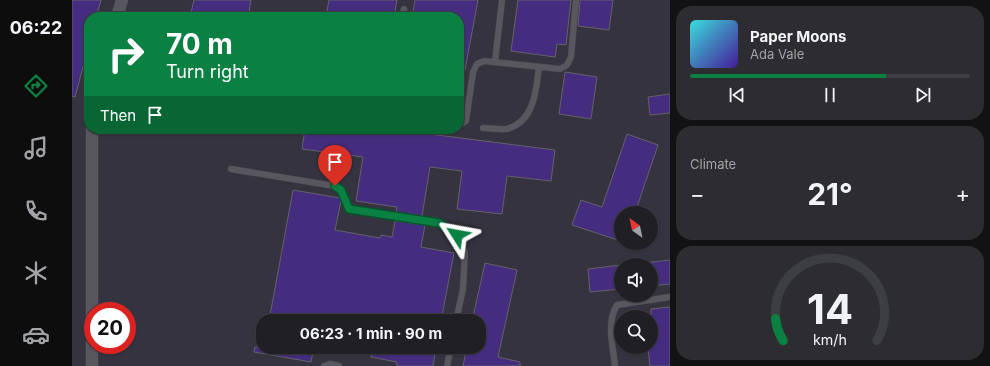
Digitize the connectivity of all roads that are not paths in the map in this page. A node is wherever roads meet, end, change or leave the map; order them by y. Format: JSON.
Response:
{"nodes":[{"id":1,"x":122,"y":0,"type":"edge"},
{"id":2,"x":502,"y":0,"type":"edge"},
{"id":3,"x":576,"y":0,"type":"edge"},
{"id":4,"x":404,"y":9,"type":"dead end"},
{"id":5,"x":118,"y":12,"type":"edge"},
{"id":6,"x":403,"y":12,"type":"edge"},
{"id":7,"x":495,"y":62,"type":"junction"},
{"id":8,"x":538,"y":67,"type":"junction"},
{"id":9,"x":464,"y":122,"type":"edge"},
{"id":10,"x":483,"y":128,"type":"dead end"},
{"id":11,"x":92,"y":134,"type":"edge"},
{"id":12,"x":231,"y":169,"type":"dead end"},
{"id":13,"x":670,"y":297,"type":"edge"},
{"id":14,"x":458,"y":314,"type":"edge"},
{"id":15,"x":450,"y":354,"type":"edge"},
{"id":16,"x":92,"y":366,"type":"edge"},
{"id":17,"x":324,"y":366,"type":"edge"},
{"id":18,"x":339,"y":366,"type":"edge"},
{"id":19,"x":447,"y":366,"type":"edge"},
{"id":20,"x":615,"y":366,"type":"edge"}],
"edges":[{"from":1,"to":5,"type":"street"},
{"from":2,"to":7,"type":"lane"},
{"from":3,"to":8,"type":"lane"},
{"from":4,"to":6,"type":"lane"},
{"from":7,"to":8,"type":"lane"},
{"from":7,"to":9,"type":"lane"},
{"from":8,"to":10,"type":"lane"},
{"from":11,"to":16,"type":"street"},
{"from":12,"to":14,"type":"lane"},
{"from":13,"to":20,"type":"lane"},
{"from":15,"to":19,"type":"lane"},
{"from":17,"to":18,"type":"lane"}]}
